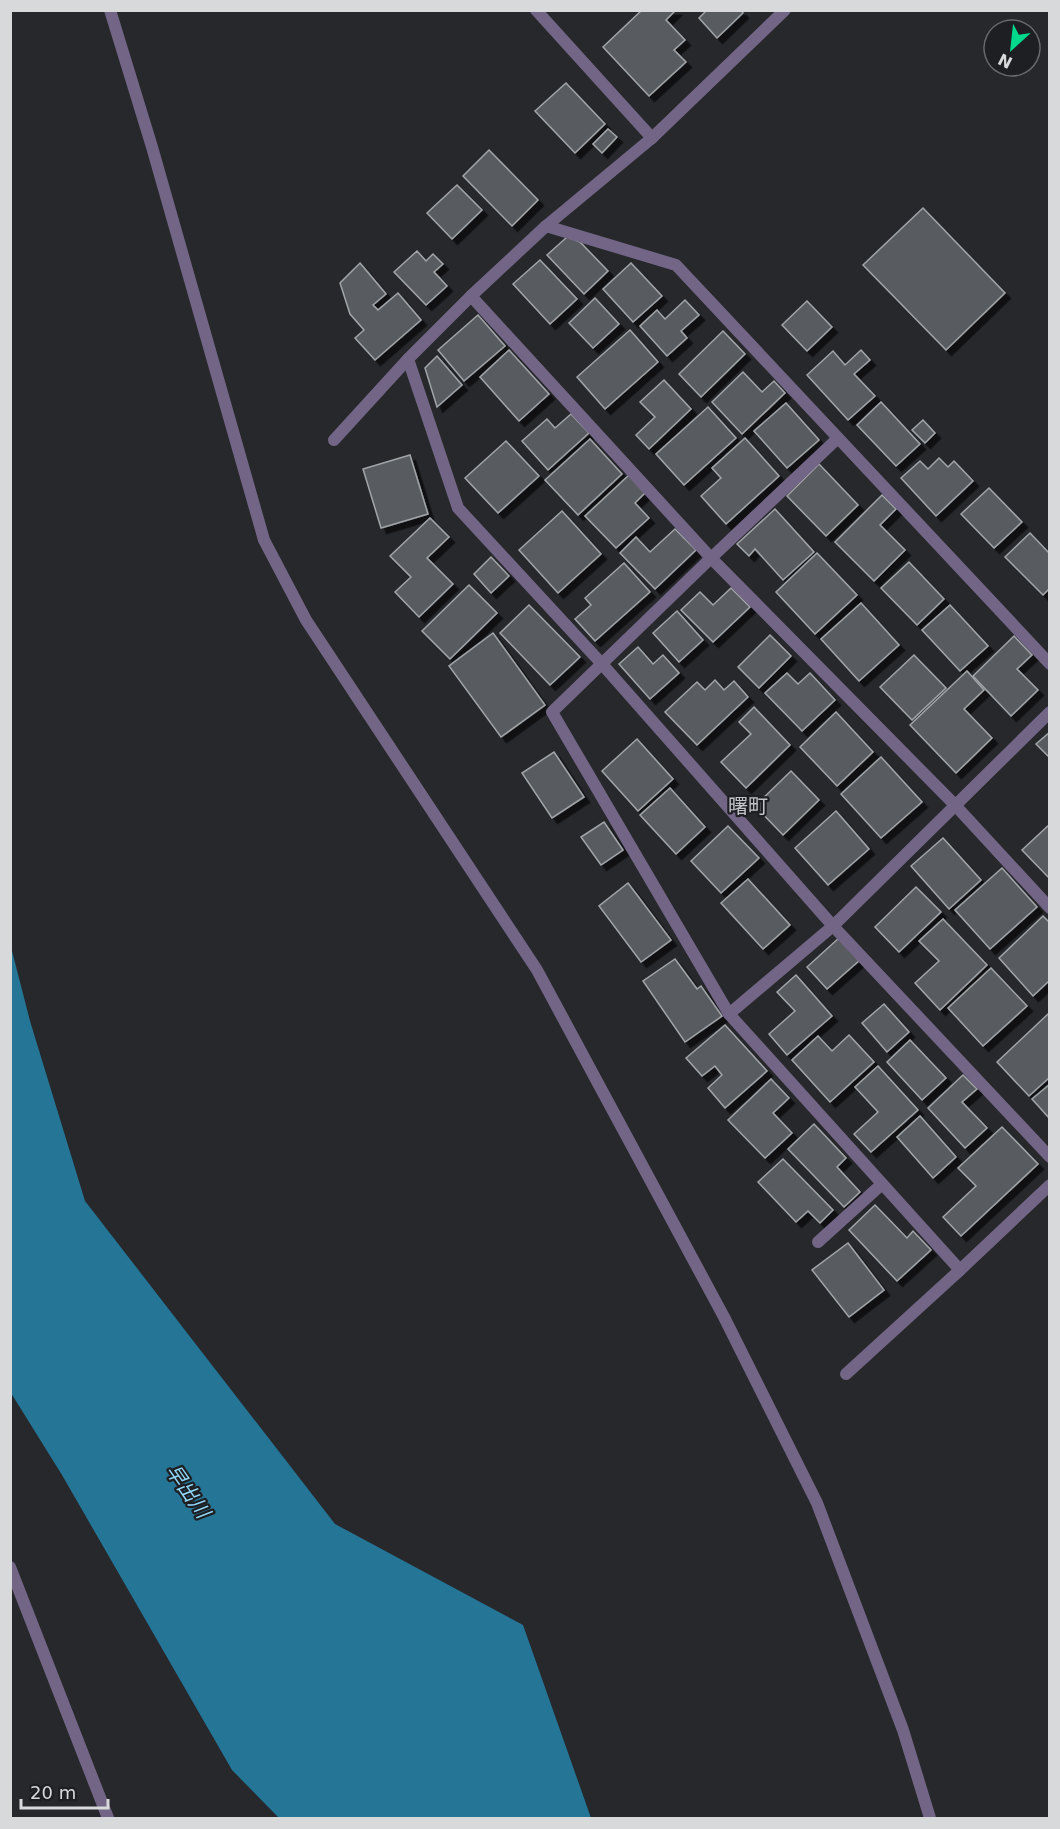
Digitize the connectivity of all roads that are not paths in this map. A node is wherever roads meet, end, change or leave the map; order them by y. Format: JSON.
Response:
{"nodes":[{"id":1,"x":111,"y":10,"type":"edge"},
{"id":2,"x":536,"y":10,"type":"edge"},
{"id":3,"x":785,"y":10,"type":"edge"},
{"id":4,"x":651,"y":138,"type":"junction"},
{"id":5,"x":546,"y":226,"type":"junction"},
{"id":6,"x":471,"y":296,"type":"junction"},
{"id":7,"x":408,"y":359,"type":"junction"},
{"id":8,"x":838,"y":438,"type":"junction"},
{"id":9,"x":334,"y":440,"type":"dead end"},
{"id":10,"x":711,"y":558,"type":"junction"},
{"id":11,"x":602,"y":664,"type":"junction"},
{"id":12,"x":1050,"y":664,"type":"edge"},
{"id":13,"x":1050,"y":712,"type":"edge"},
{"id":14,"x":954,"y":804,"type":"junction"},
{"id":15,"x":1050,"y":908,"type":"edge"},
{"id":16,"x":833,"y":926,"type":"junction"},
{"id":17,"x":729,"y":1014,"type":"junction"},
{"id":18,"x":1050,"y":1157,"type":"edge"},
{"id":19,"x":882,"y":1184,"type":"junction"},
{"id":20,"x":1050,"y":1185,"type":"edge"},
{"id":21,"x":818,"y":1242,"type":"dead end"},
{"id":22,"x":960,"y":1270,"type":"junction"},
{"id":23,"x":846,"y":1374,"type":"dead end"},
{"id":24,"x":10,"y":1567,"type":"edge"},
{"id":25,"x":108,"y":1818,"type":"edge"},
{"id":26,"x":930,"y":1818,"type":"edge"}],
"edges":[{"from":1,"to":26,"type":"street"},
{"from":2,"to":4,"type":"street"},
{"from":3,"to":4,"type":"street"},
{"from":4,"to":5,"type":"street"},
{"from":5,"to":6,"type":"street"},
{"from":5,"to":8,"type":"street"},
{"from":6,"to":7,"type":"street"},
{"from":6,"to":10,"type":"street"},
{"from":7,"to":9,"type":"street"},
{"from":7,"to":11,"type":"street"},
{"from":8,"to":10,"type":"street"},
{"from":8,"to":12,"type":"street"},
{"from":10,"to":11,"type":"street"},
{"from":10,"to":14,"type":"street"},
{"from":11,"to":16,"type":"street"},
{"from":11,"to":17,"type":"street"},
{"from":13,"to":14,"type":"street"},
{"from":14,"to":15,"type":"street"},
{"from":14,"to":16,"type":"street"},
{"from":16,"to":17,"type":"street"},
{"from":16,"to":18,"type":"street"},
{"from":17,"to":19,"type":"street"},
{"from":19,"to":21,"type":"street"},
{"from":19,"to":22,"type":"street"},
{"from":20,"to":22,"type":"street"},
{"from":22,"to":23,"type":"street"},
{"from":24,"to":25,"type":"street"}]}
